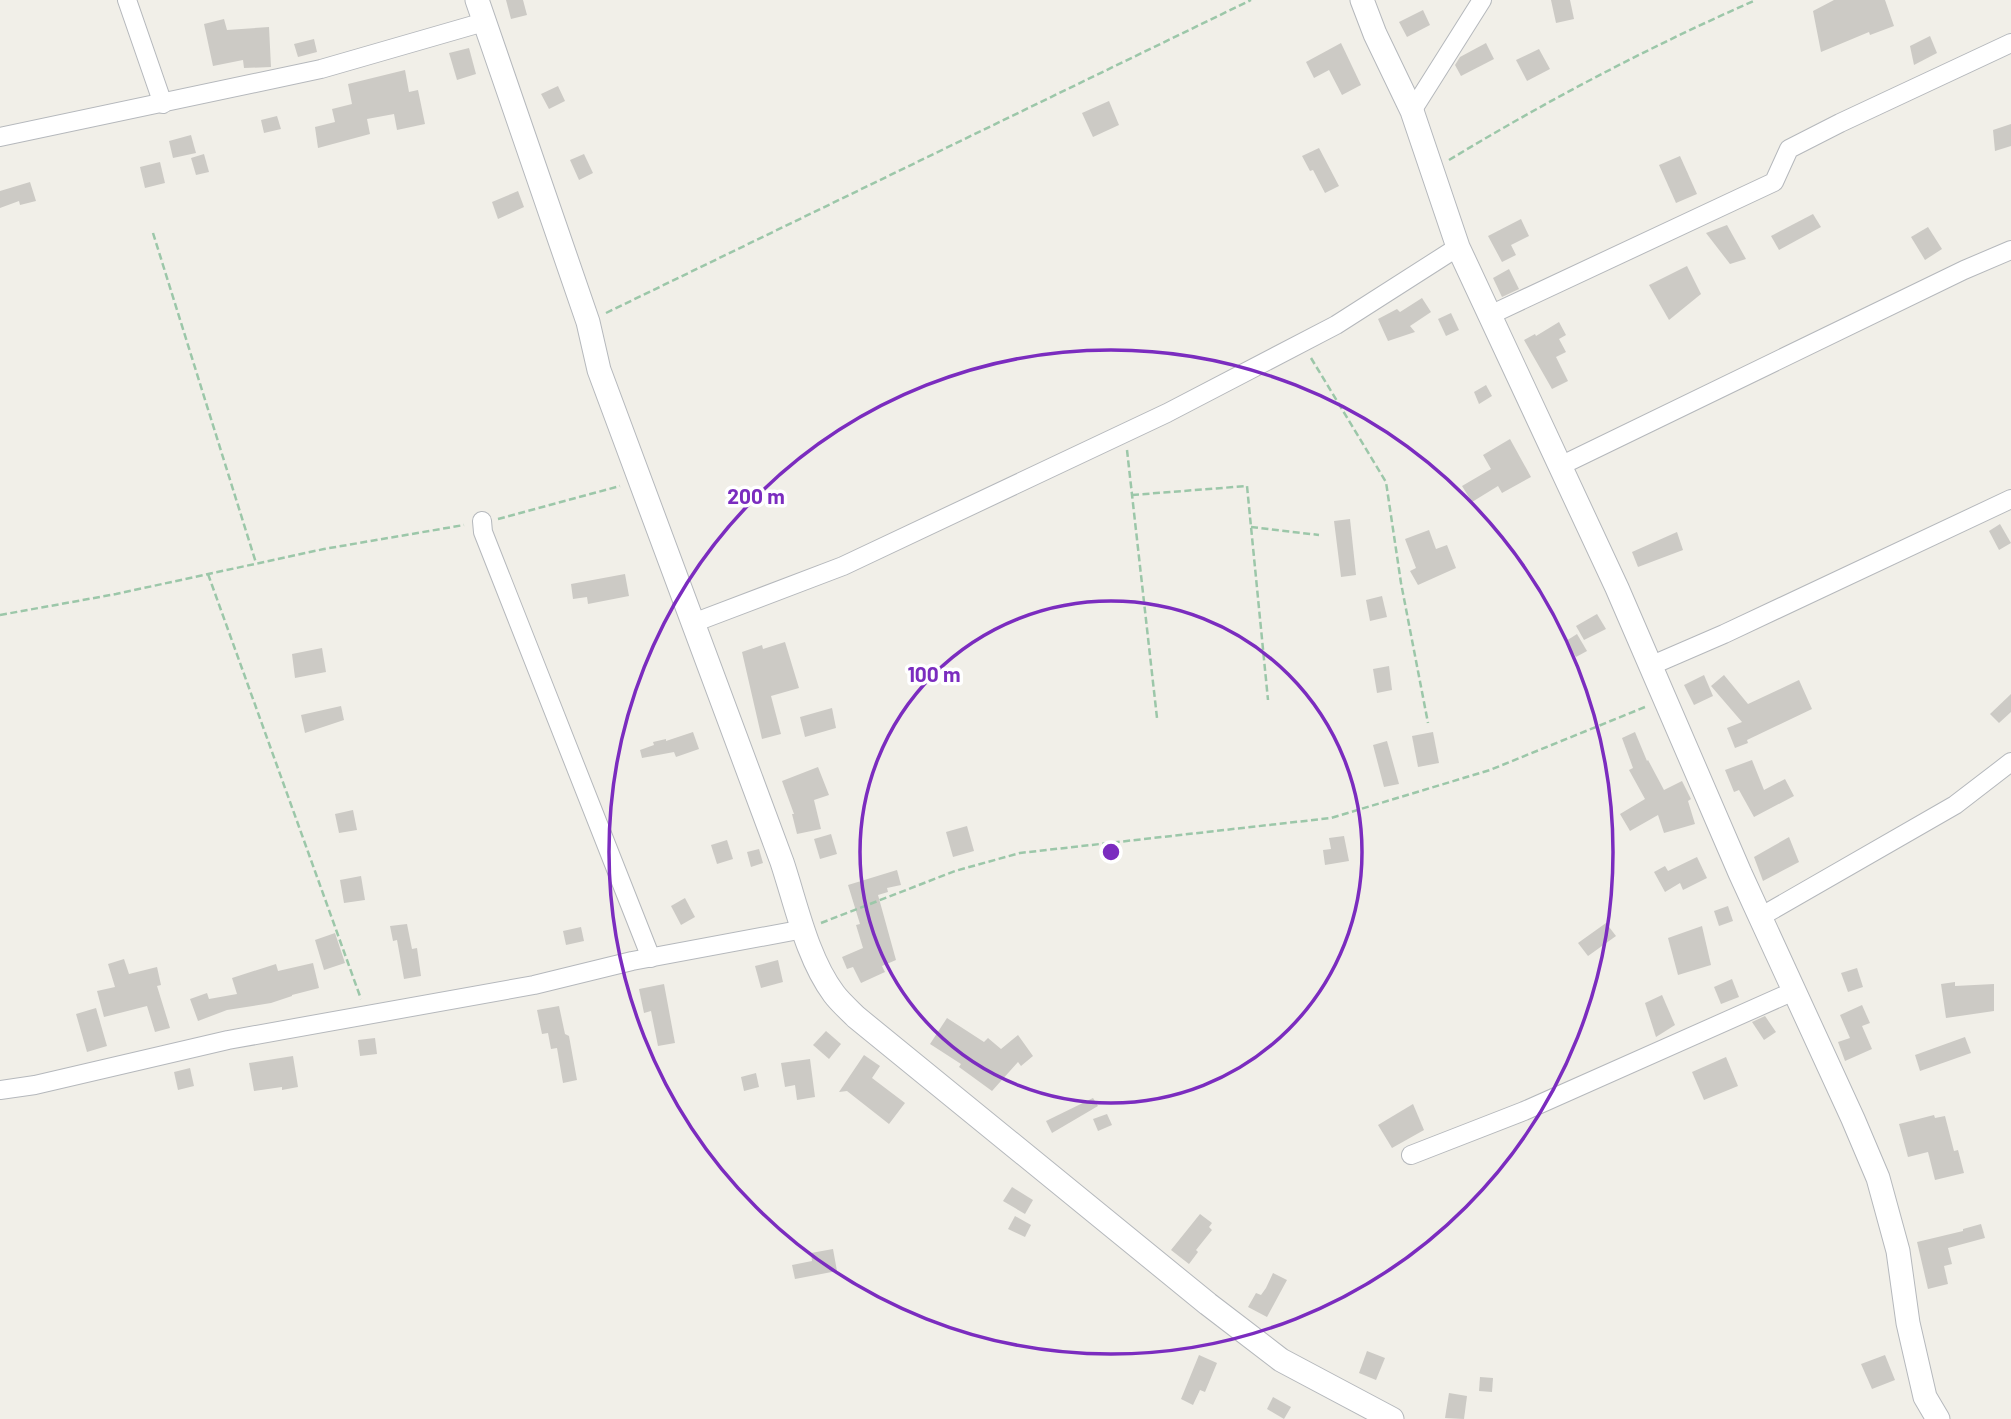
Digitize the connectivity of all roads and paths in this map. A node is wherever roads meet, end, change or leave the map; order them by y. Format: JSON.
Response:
{"nodes":[{"id":1,"x":127,"y":0,"type":"edge"},
{"id":2,"x":1251,"y":0,"type":"edge"},
{"id":3,"x":1362,"y":0,"type":"edge"},
{"id":4,"x":1482,"y":0,"type":"edge"},
{"id":5,"x":1756,"y":0,"type":"edge"},
{"id":6,"x":480,"y":11,"type":"edge"},
{"id":7,"x":2011,"y":43,"type":"edge"},
{"id":8,"x":163,"y":104,"type":"junction"},
{"id":9,"x":1412,"y":111,"type":"junction"},
{"id":10,"x":0,"y":137,"type":"edge"},
{"id":11,"x":1433,"y":170,"type":"junction"},
{"id":12,"x":153,"y":233,"type":"dead end"},
{"id":13,"x":1458,"y":247,"type":"junction"},
{"id":14,"x":2011,"y":250,"type":"edge"},
{"id":15,"x":1490,"y":315,"type":"junction"},
{"id":16,"x":588,"y":322,"type":"junction"},
{"id":17,"x":1302,"y":343,"type":"junction"},
{"id":18,"x":1125,"y":433,"type":"junction"},
{"id":19,"x":1560,"y":466,"type":"junction"},
{"id":20,"x":639,"y":481,"type":"junction"},
{"id":21,"x":1132,"y":495,"type":"junction"},
{"id":22,"x":2011,"y":499,"type":"edge"},
{"id":23,"x":482,"y":522,"type":"junction"},
{"id":24,"x":1251,"y":527,"type":"junction"},
{"id":25,"x":1319,"y":535,"type":"dead end"},
{"id":26,"x":256,"y":563,"type":"junction"},
{"id":27,"x":208,"y":573,"type":"junction"},
{"id":28,"x":0,"y":615,"type":"edge"},
{"id":29,"x":693,"y":624,"type":"junction"},
{"id":30,"x":1650,"y":666,"type":"junction"},
{"id":31,"x":1665,"y":699,"type":"junction"},
{"id":32,"x":1268,"y":700,"type":"dead end"},
{"id":33,"x":1157,"y":718,"type":"dead end"},
{"id":34,"x":1428,"y":723,"type":"dead end"},
{"id":35,"x":2011,"y":762,"type":"edge"},
{"id":36,"x":1760,"y":917,"type":"junction"},
{"id":37,"x":804,"y":929,"type":"junction"},
{"id":38,"x":651,"y":958,"type":"junction"},
{"id":39,"x":1794,"y":991,"type":"junction"},
{"id":40,"x":366,"y":1015,"type":"junction"},
{"id":41,"x":0,"y":1090,"type":"edge"},
{"id":42,"x":1411,"y":1155,"type":"dead end"},
{"id":43,"x":1392,"y":1419,"type":"edge"},
{"id":44,"x":1938,"y":1419,"type":"edge"}],
"edges":[{"from":1,"to":8,"type":"street"},
{"from":2,"to":16,"type":"path"},
{"from":3,"to":9,"type":"street"},
{"from":4,"to":9,"type":"street"},
{"from":5,"to":11,"type":"path"},
{"from":6,"to":8,"type":"street"},
{"from":6,"to":16,"type":"street"},
{"from":7,"to":15,"type":"street"},
{"from":8,"to":10,"type":"street"},
{"from":9,"to":11,"type":"street"},
{"from":11,"to":13,"type":"street"},
{"from":12,"to":26,"type":"path"},
{"from":13,"to":15,"type":"street"},
{"from":13,"to":17,"type":"street"},
{"from":14,"to":19,"type":"street"},
{"from":15,"to":19,"type":"street"},
{"from":16,"to":20,"type":"street"},
{"from":17,"to":18,"type":"street"},
{"from":17,"to":34,"type":"path"},
{"from":18,"to":21,"type":"path"},
{"from":18,"to":29,"type":"street"},
{"from":19,"to":30,"type":"street"},
{"from":20,"to":23,"type":"path"},
{"from":20,"to":29,"type":"street"},
{"from":21,"to":24,"type":"path"},
{"from":21,"to":33,"type":"path"},
{"from":22,"to":30,"type":"street"},
{"from":23,"to":26,"type":"path"},
{"from":23,"to":38,"type":"street"},
{"from":24,"to":25,"type":"path"},
{"from":24,"to":32,"type":"path"},
{"from":26,"to":27,"type":"path"},
{"from":27,"to":28,"type":"path"},
{"from":27,"to":40,"type":"path"},
{"from":29,"to":37,"type":"street"},
{"from":30,"to":31,"type":"street"},
{"from":31,"to":36,"type":"street"},
{"from":31,"to":37,"type":"path"},
{"from":35,"to":36,"type":"street"},
{"from":36,"to":39,"type":"street"},
{"from":37,"to":38,"type":"street"},
{"from":37,"to":43,"type":"street"},
{"from":38,"to":40,"type":"street"},
{"from":39,"to":42,"type":"street"},
{"from":39,"to":44,"type":"street"},
{"from":40,"to":41,"type":"street"}]}
